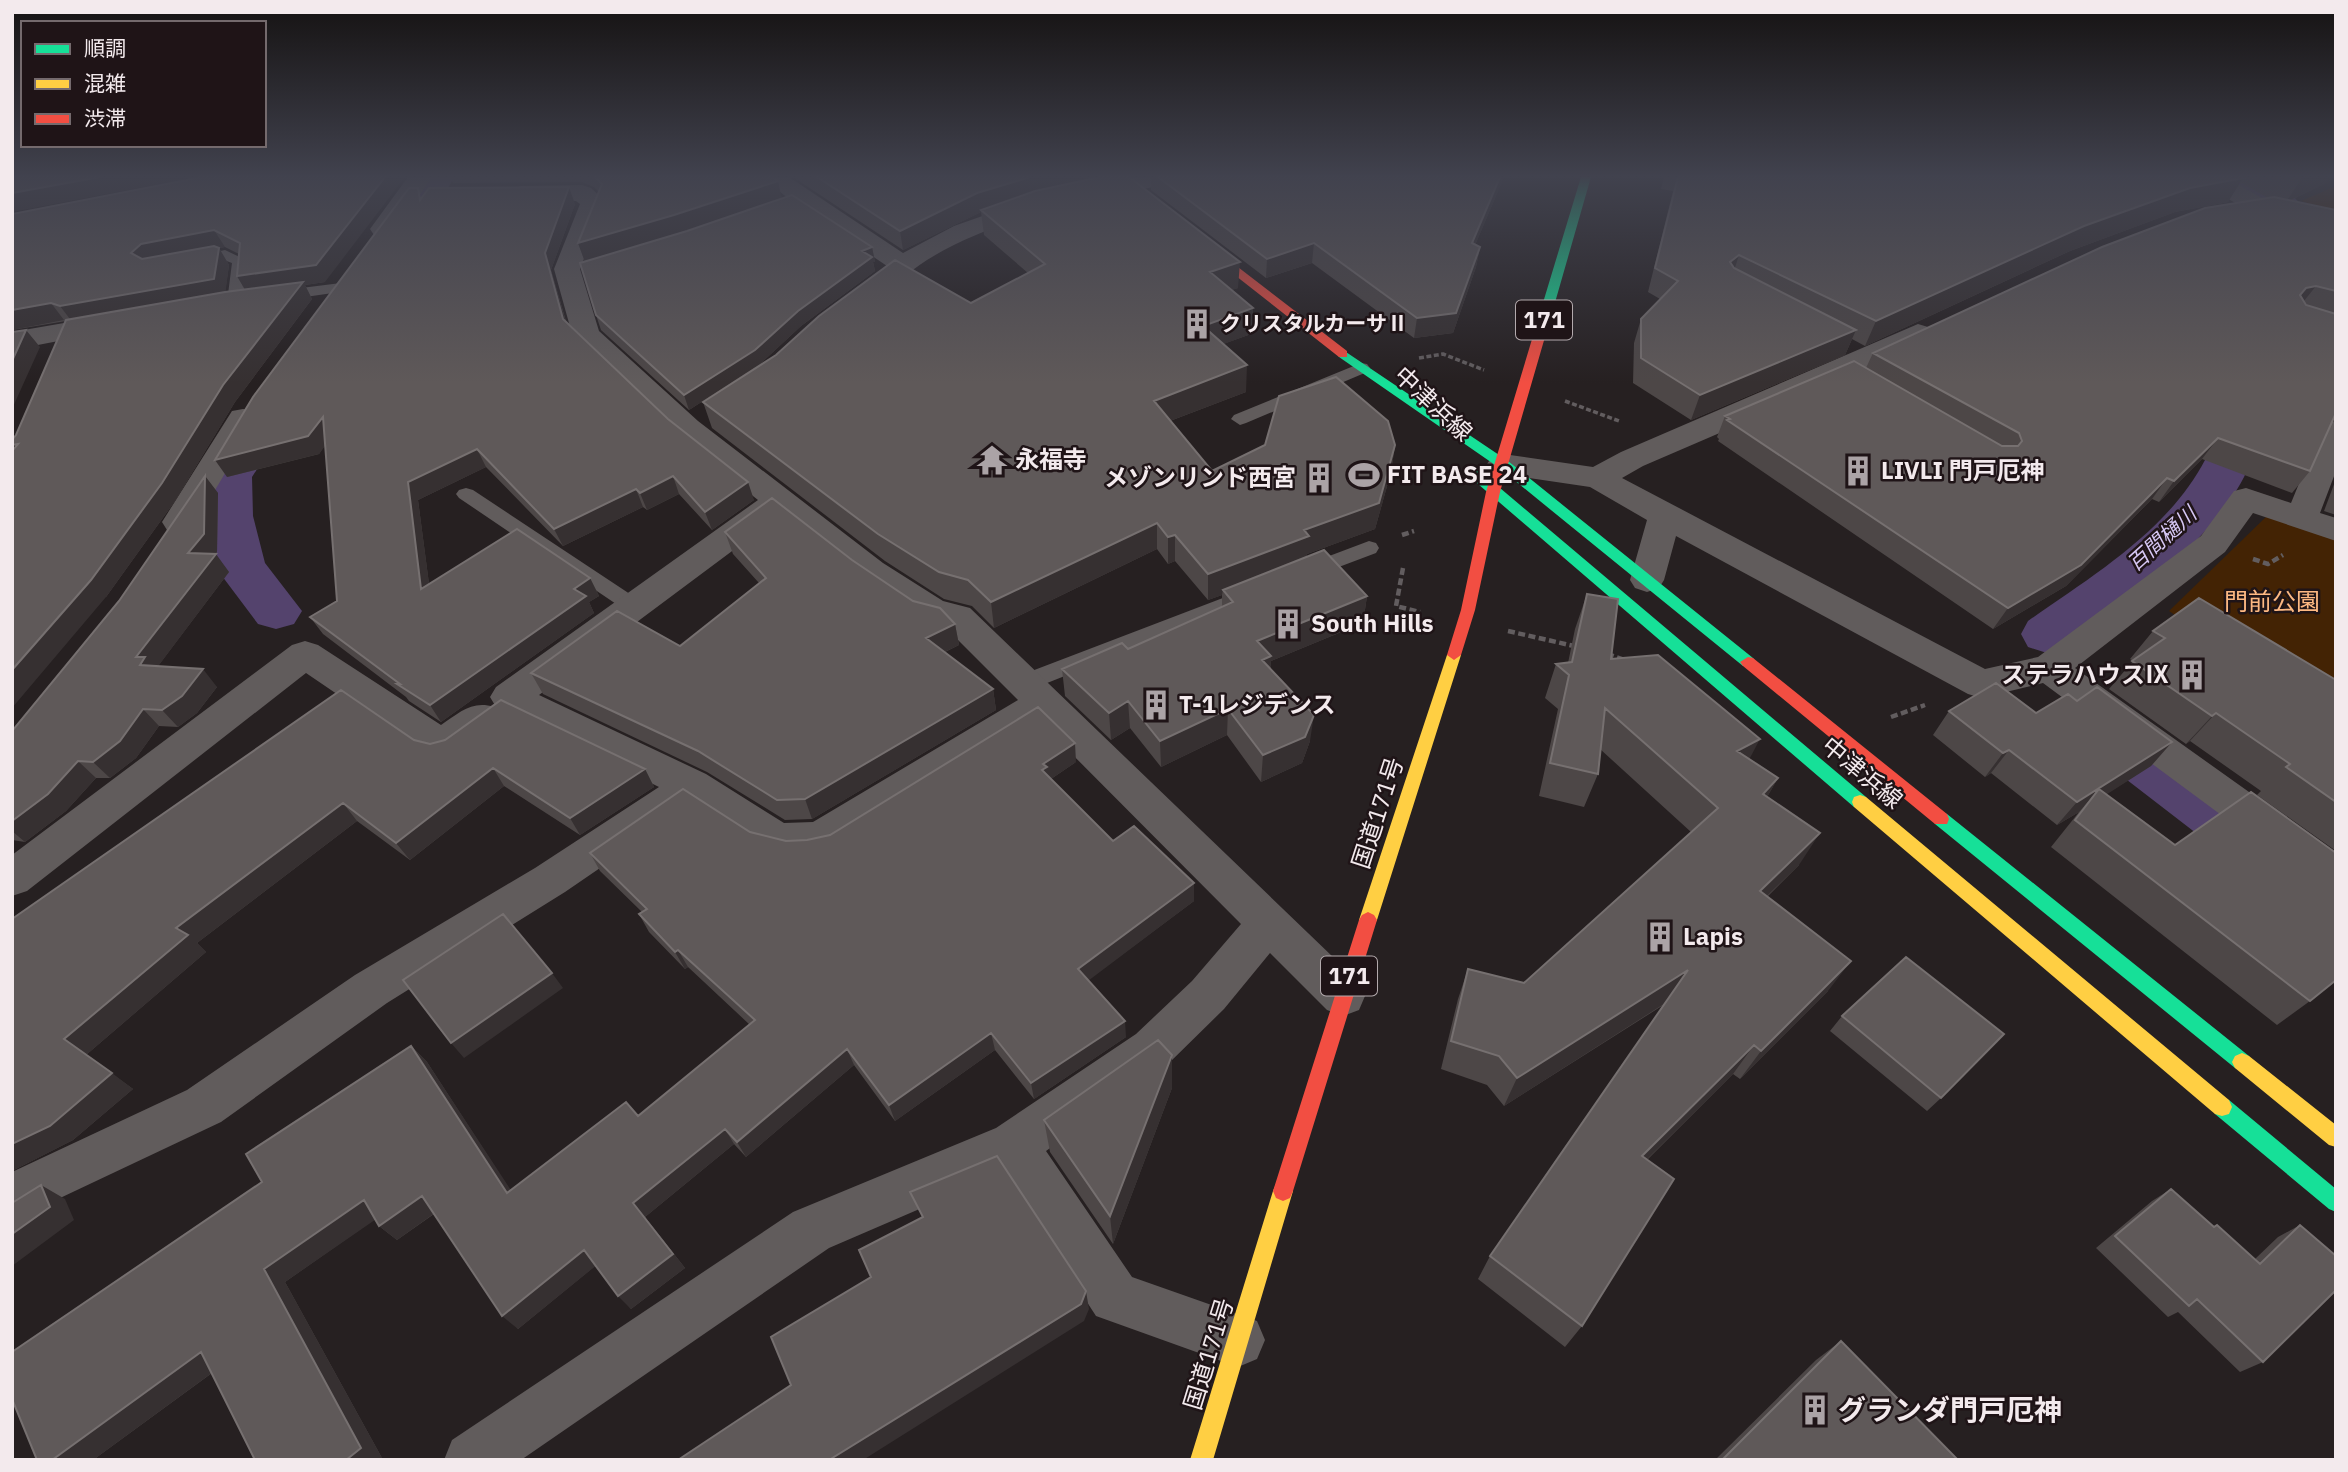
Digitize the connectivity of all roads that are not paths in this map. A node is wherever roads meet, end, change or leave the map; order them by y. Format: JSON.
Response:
{"nodes":[{"id":1,"x":374,"y":246,"type":"edge"},
{"id":2,"x":576,"y":246,"type":"edge"},
{"id":3,"x":871,"y":246,"type":"edge"},
{"id":4,"x":935,"y":246,"type":"edge"},
{"id":5,"x":1203,"y":246,"type":"edge"},
{"id":6,"x":1566,"y":246,"type":"edge"},
{"id":7,"x":177,"y":264,"type":"edge"},
{"id":8,"x":905,"y":266,"type":"junction"},
{"id":9,"x":354,"y":270,"type":"junction"},
{"id":10,"x":844,"y":311,"type":"edge"},
{"id":11,"x":1945,"y":320,"type":"edge"},
{"id":12,"x":315,"y":321,"type":"edge"},
{"id":13,"x":12,"y":341,"type":"edge"},
{"id":14,"x":48,"y":368,"type":"edge"},
{"id":15,"x":1363,"y":370,"type":"junction"},
{"id":16,"x":257,"y":400,"type":"edge"},
{"id":17,"x":1240,"y":419,"type":"dead end"},
{"id":18,"x":2336,"y":430,"type":"edge"},
{"id":19,"x":1436,"y":438,"type":"dead end"},
{"id":20,"x":1455,"y":456,"type":"dead end"},
{"id":21,"x":1498,"y":478,"type":"junction"},
{"id":22,"x":1598,"y":478,"type":"junction"},
{"id":23,"x":466,"y":494,"type":"dead end"},
{"id":24,"x":780,"y":500,"type":"junction"},
{"id":25,"x":1665,"y":516,"type":"junction"},
{"id":26,"x":2301,"y":518,"type":"junction"},
{"id":27,"x":2336,"y":530,"type":"edge"},
{"id":28,"x":166,"y":541,"type":"edge"},
{"id":29,"x":1369,"y":548,"type":"edge"},
{"id":30,"x":1293,"y":578,"type":"edge"},
{"id":31,"x":1647,"y":580,"type":"junction"},
{"id":32,"x":1267,"y":588,"type":"edge"},
{"id":33,"x":632,"y":605,"type":"junction"},
{"id":34,"x":2049,"y":668,"type":"junction"},
{"id":35,"x":1033,"y":693,"type":"junction"},
{"id":36,"x":509,"y":697,"type":"junction"},
{"id":37,"x":692,"y":785,"type":"junction"},
{"id":38,"x":2336,"y":877,"type":"edge"},
{"id":39,"x":12,"y":879,"type":"edge"},
{"id":40,"x":1267,"y":924,"type":"junction"},
{"id":41,"x":1343,"y":996,"type":"junction"},
{"id":42,"x":2336,"y":1138,"type":"edge"},
{"id":43,"x":1013,"y":1144,"type":"junction"},
{"id":44,"x":12,"y":1200,"type":"edge"},
{"id":45,"x":2336,"y":1202,"type":"edge"},
{"id":46,"x":1238,"y":1340,"type":"junction"},
{"id":47,"x":472,"y":1460,"type":"edge"},
{"id":48,"x":1201,"y":1460,"type":"edge"}],
"edges":[{"from":1,"to":9,"type":"street"},
{"from":2,"to":24,"type":"street"},
{"from":3,"to":8,"type":"street"},
{"from":4,"to":8,"type":"street"},
{"from":5,"to":15,"type":"main road","name":"中津浜線"},
{"from":6,"to":21,"type":"main road","name":"国道171号","number":"171"},
{"from":7,"to":9,"type":"lane"},
{"from":8,"to":10,"type":"street"},
{"from":9,"to":12,"type":"street"},
{"from":11,"to":22,"type":"street"},
{"from":13,"to":14,"type":"street"},
{"from":15,"to":17,"type":"lane"},
{"from":15,"to":19,"type":"main road","name":"中津浜線"},
{"from":15,"to":21,"type":"main road","name":"中津浜線"},
{"from":16,"to":28,"type":"street"},
{"from":18,"to":26,"type":"street"},
{"from":20,"to":21,"type":"main road","name":"中津浜線"},
{"from":21,"to":22,"type":"street"},
{"from":21,"to":31,"type":"main road","name":"中津浜線"},
{"from":21,"to":41,"type":"main road","name":"国道171号","number":"171"},
{"from":21,"to":45,"type":"main road","name":"中津浜線"},
{"from":22,"to":25,"type":"street"},
{"from":23,"to":33,"type":"lane"},
{"from":24,"to":33,"type":"street"},
{"from":24,"to":35,"type":"street"},
{"from":25,"to":31,"type":"street"},
{"from":25,"to":34,"type":"street"},
{"from":26,"to":27,"type":"street"},
{"from":26,"to":34,"type":"street"},
{"from":29,"to":30,"type":"lane"},
{"from":31,"to":42,"type":"main road","name":"中津浜線"},
{"from":32,"to":35,"type":"lane"},
{"from":33,"to":36,"type":"street"},
{"from":34,"to":38,"type":"street"},
{"from":35,"to":37,"type":"street"},
{"from":35,"to":40,"type":"street"},
{"from":36,"to":37,"type":"street"},
{"from":36,"to":39,"type":"street"},
{"from":37,"to":44,"type":"street"},
{"from":40,"to":41,"type":"street"},
{"from":40,"to":43,"type":"street"},
{"from":41,"to":46,"type":"main road","name":"国道171号","number":"171"},
{"from":43,"to":46,"type":"street"},
{"from":43,"to":47,"type":"street"},
{"from":46,"to":48,"type":"main road","name":"国道171号","number":"171"}]}
